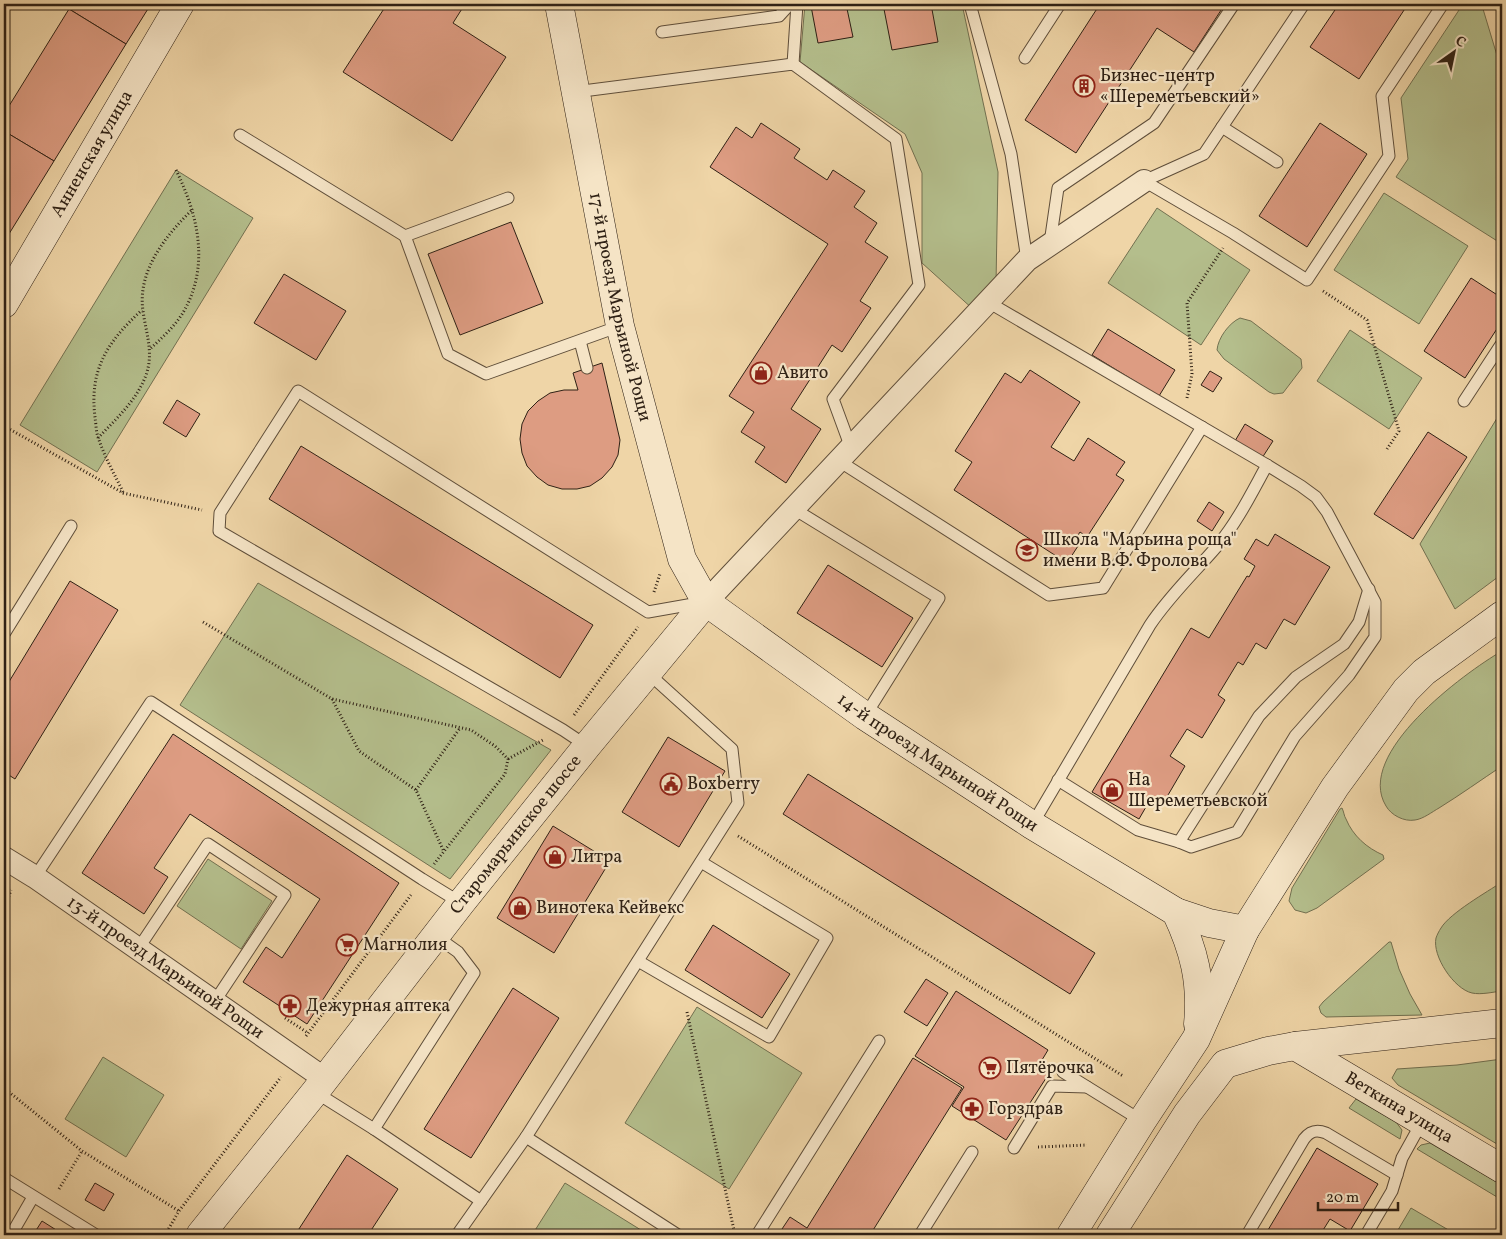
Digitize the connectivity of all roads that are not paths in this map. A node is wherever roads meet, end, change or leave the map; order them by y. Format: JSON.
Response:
{"nodes":[{"id":1,"x":180,"y":4,"type":"edge"},
{"id":2,"x":559,"y":4,"type":"edge"},
{"id":3,"x":790,"y":4,"type":"edge"},
{"id":4,"x":798,"y":4,"type":"edge"},
{"id":5,"x":970,"y":4,"type":"edge"},
{"id":6,"x":1060,"y":4,"type":"edge"},
{"id":7,"x":1234,"y":4,"type":"edge"},
{"id":8,"x":1304,"y":4,"type":"edge"},
{"id":9,"x":1443,"y":4,"type":"edge"},
{"id":10,"x":662,"y":32,"type":"dead end"},
{"id":11,"x":1025,"y":58,"type":"dead end"},
{"id":12,"x":792,"y":64,"type":"junction"},
{"id":13,"x":575,"y":92,"type":"junction"},
{"id":14,"x":1222,"y":127,"type":"junction"},
{"id":15,"x":240,"y":135,"type":"dead end"},
{"id":16,"x":1277,"y":162,"type":"dead end"},
{"id":17,"x":1144,"y":181,"type":"junction"},
{"id":18,"x":508,"y":198,"type":"dead end"},
{"id":19,"x":405,"y":236,"type":"junction"},
{"id":20,"x":1050,"y":245,"type":"junction"},
{"id":21,"x":1027,"y":260,"type":"junction"},
{"id":22,"x":988,"y":302,"type":"junction"},
{"id":23,"x":4,"y":304,"type":"edge"},
{"id":24,"x":620,"y":326,"type":"junction"},
{"id":25,"x":580,"y":340,"type":"junction"},
{"id":26,"x":1502,"y":343,"type":"edge"},
{"id":27,"x":588,"y":368,"type":"dead end"},
{"id":28,"x":1464,"y":401,"type":"dead end"},
{"id":29,"x":1202,"y":427,"type":"junction"},
{"id":30,"x":845,"y":454,"type":"junction"},
{"id":31,"x":1267,"y":465,"type":"junction"},
{"id":32,"x":794,"y":509,"type":"junction"},
{"id":33,"x":71,"y":526,"type":"dead end"},
{"id":34,"x":1369,"y":589,"type":"junction"},
{"id":35,"x":706,"y":602,"type":"junction"},
{"id":36,"x":1498,"y":621,"type":"edge"},
{"id":37,"x":4,"y":634,"type":"edge"},
{"id":38,"x":647,"y":672,"type":"junction"},
{"id":39,"x":865,"y":716,"type":"junction"},
{"id":40,"x":586,"y":746,"type":"junction"},
{"id":41,"x":1058,"y":780,"type":"junction"},
{"id":42,"x":1032,"y":825,"type":"junction"},
{"id":43,"x":1179,"y":842,"type":"junction"},
{"id":44,"x":4,"y":858,"type":"edge"},
{"id":45,"x":701,"y":862,"type":"junction"},
{"id":46,"x":34,"y":877,"type":"junction"},
{"id":47,"x":461,"y":903,"type":"junction"},
{"id":48,"x":1176,"y":912,"type":"junction"},
{"id":49,"x":1245,"y":930,"type":"junction"},
{"id":50,"x":437,"y":937,"type":"junction"},
{"id":51,"x":138,"y":949,"type":"junction"},
{"id":52,"x":638,"y":962,"type":"junction"},
{"id":53,"x":215,"y":1001,"type":"junction"},
{"id":54,"x":1495,"y":1024,"type":"edge"},
{"id":55,"x":1196,"y":1039,"type":"junction"},
{"id":56,"x":879,"y":1041,"type":"dead end"},
{"id":57,"x":1295,"y":1046,"type":"junction"},
{"id":58,"x":1063,"y":1072,"type":"dead end"},
{"id":59,"x":320,"y":1086,"type":"junction"},
{"id":60,"x":1087,"y":1087,"type":"junction"},
{"id":61,"x":1142,"y":1121,"type":"junction"},
{"id":62,"x":1422,"y":1122,"type":"junction"},
{"id":63,"x":374,"y":1129,"type":"junction"},
{"id":64,"x":526,"y":1137,"type":"junction"},
{"id":65,"x":1014,"y":1148,"type":"road end"},
{"id":66,"x":972,"y":1152,"type":"dead end"},
{"id":67,"x":1502,"y":1169,"type":"edge"},
{"id":68,"x":1397,"y":1175,"type":"junction"},
{"id":69,"x":4,"y":1178,"type":"edge"},
{"id":70,"x":33,"y":1197,"type":"junction"},
{"id":71,"x":481,"y":1201,"type":"junction"},
{"id":72,"x":203,"y":1234,"type":"edge"},
{"id":73,"x":11,"y":1235,"type":"edge"},
{"id":74,"x":96,"y":1235,"type":"edge"},
{"id":75,"x":457,"y":1235,"type":"edge"},
{"id":76,"x":678,"y":1235,"type":"edge"},
{"id":77,"x":757,"y":1235,"type":"edge"},
{"id":78,"x":920,"y":1235,"type":"edge"},
{"id":79,"x":1071,"y":1235,"type":"edge"},
{"id":80,"x":1110,"y":1235,"type":"edge"},
{"id":81,"x":1247,"y":1235,"type":"edge"},
{"id":82,"x":1366,"y":1235,"type":"edge"}],
"edges":[{"from":1,"to":23,"type":"street","name":"Анненская улица"},
{"from":2,"to":13,"type":"street","name":"17-й проезд Марьиной Рощи"},
{"from":3,"to":10,"type":"lane"},
{"from":4,"to":12,"type":"lane"},
{"from":5,"to":21,"type":"lane"},
{"from":6,"to":11,"type":"lane"},
{"from":7,"to":20,"type":"lane"},
{"from":8,"to":14,"type":"lane"},
{"from":9,"to":17,"type":"lane"},
{"from":12,"to":13,"type":"lane"},
{"from":12,"to":30,"type":"lane"},
{"from":13,"to":24,"type":"street","name":"17-й проезд Марьиной Рощи"},
{"from":14,"to":16,"type":"lane"},
{"from":14,"to":17,"type":"lane"},
{"from":15,"to":19,"type":"lane"},
{"from":17,"to":20,"type":"street"},
{"from":18,"to":19,"type":"lane"},
{"from":19,"to":25,"type":"lane"},
{"from":20,"to":21,"type":"street"},
{"from":21,"to":22,"type":"street"},
{"from":22,"to":29,"type":"lane"},
{"from":22,"to":30,"type":"street"},
{"from":24,"to":25,"type":"lane"},
{"from":24,"to":35,"type":"street","name":"17-й проезд Марьиной Рощи"},
{"from":25,"to":27,"type":"lane"},
{"from":26,"to":28,"type":"lane"},
{"from":29,"to":30,"type":"lane"},
{"from":29,"to":31,"type":"lane"},
{"from":30,"to":32,"type":"street"},
{"from":31,"to":34,"type":"lane"},
{"from":31,"to":41,"type":"lane"},
{"from":32,"to":35,"type":"street"},
{"from":32,"to":39,"type":"lane"},
{"from":33,"to":37,"type":"lane"},
{"from":34,"to":43,"type":"lane"},
{"from":34,"to":43,"type":"lane"},
{"from":35,"to":38,"type":"street","name":"Старомарьинское шоссе"},
{"from":35,"to":39,"type":"street","name":"14-й проезд Марьиной Рощи"},
{"from":35,"to":40,"type":"lane"},
{"from":36,"to":49,"type":"street"},
{"from":38,"to":40,"type":"street","name":"Старомарьинское шоссе"},
{"from":38,"to":45,"type":"lane"},
{"from":39,"to":42,"type":"street","name":"14-й проезд Марьиной Рощи"},
{"from":40,"to":47,"type":"street","name":"Старомарьинское шоссе"},
{"from":41,"to":42,"type":"lane"},
{"from":41,"to":43,"type":"lane"},
{"from":42,"to":48,"type":"street","name":"14-й проезд Марьиной Рощи"},
{"from":44,"to":46,"type":"street","name":"13-й проезд Марьиной Рощи"},
{"from":45,"to":52,"type":"lane"},
{"from":45,"to":52,"type":"lane"},
{"from":46,"to":47,"type":"lane"},
{"from":46,"to":51,"type":"street","name":"13-й проезд Марьиной Рощи"},
{"from":47,"to":50,"type":"street","name":"Старомарьинское шоссе"},
{"from":48,"to":49,"type":"street","name":"14-й проезд Марьиной Рощи"},
{"from":48,"to":55,"type":"street"},
{"from":49,"to":55,"type":"street"},
{"from":50,"to":59,"type":"street","name":"Старомарьинское шоссе"},
{"from":50,"to":63,"type":"lane"},
{"from":51,"to":53,"type":"street","name":"13-й проезд Марьиной Рощи"},
{"from":51,"to":53,"type":"lane"},
{"from":52,"to":64,"type":"lane"},
{"from":53,"to":59,"type":"street","name":"13-й проезд Марьиной Рощи"},
{"from":54,"to":57,"type":"street"},
{"from":55,"to":61,"type":"street"},
{"from":56,"to":77,"type":"lane"},
{"from":57,"to":62,"type":"street","name":"Веткина улица"},
{"from":57,"to":80,"type":"street"},
{"from":58,"to":60,"type":"lane"},
{"from":59,"to":63,"type":"lane"},
{"from":59,"to":72,"type":"street","name":"Старомарьинское шоссе"},
{"from":60,"to":61,"type":"lane"},
{"from":60,"to":65,"type":"lane"},
{"from":61,"to":79,"type":"street"},
{"from":62,"to":67,"type":"street","name":"Веткина улица"},
{"from":62,"to":68,"type":"lane"},
{"from":63,"to":71,"type":"lane"},
{"from":64,"to":71,"type":"lane"},
{"from":64,"to":76,"type":"lane"},
{"from":66,"to":78,"type":"lane"},
{"from":68,"to":81,"type":"lane"},
{"from":68,"to":82,"type":"lane"},
{"from":69,"to":70,"type":"lane"},
{"from":70,"to":73,"type":"lane"},
{"from":70,"to":74,"type":"lane"},
{"from":71,"to":75,"type":"lane"}]}
